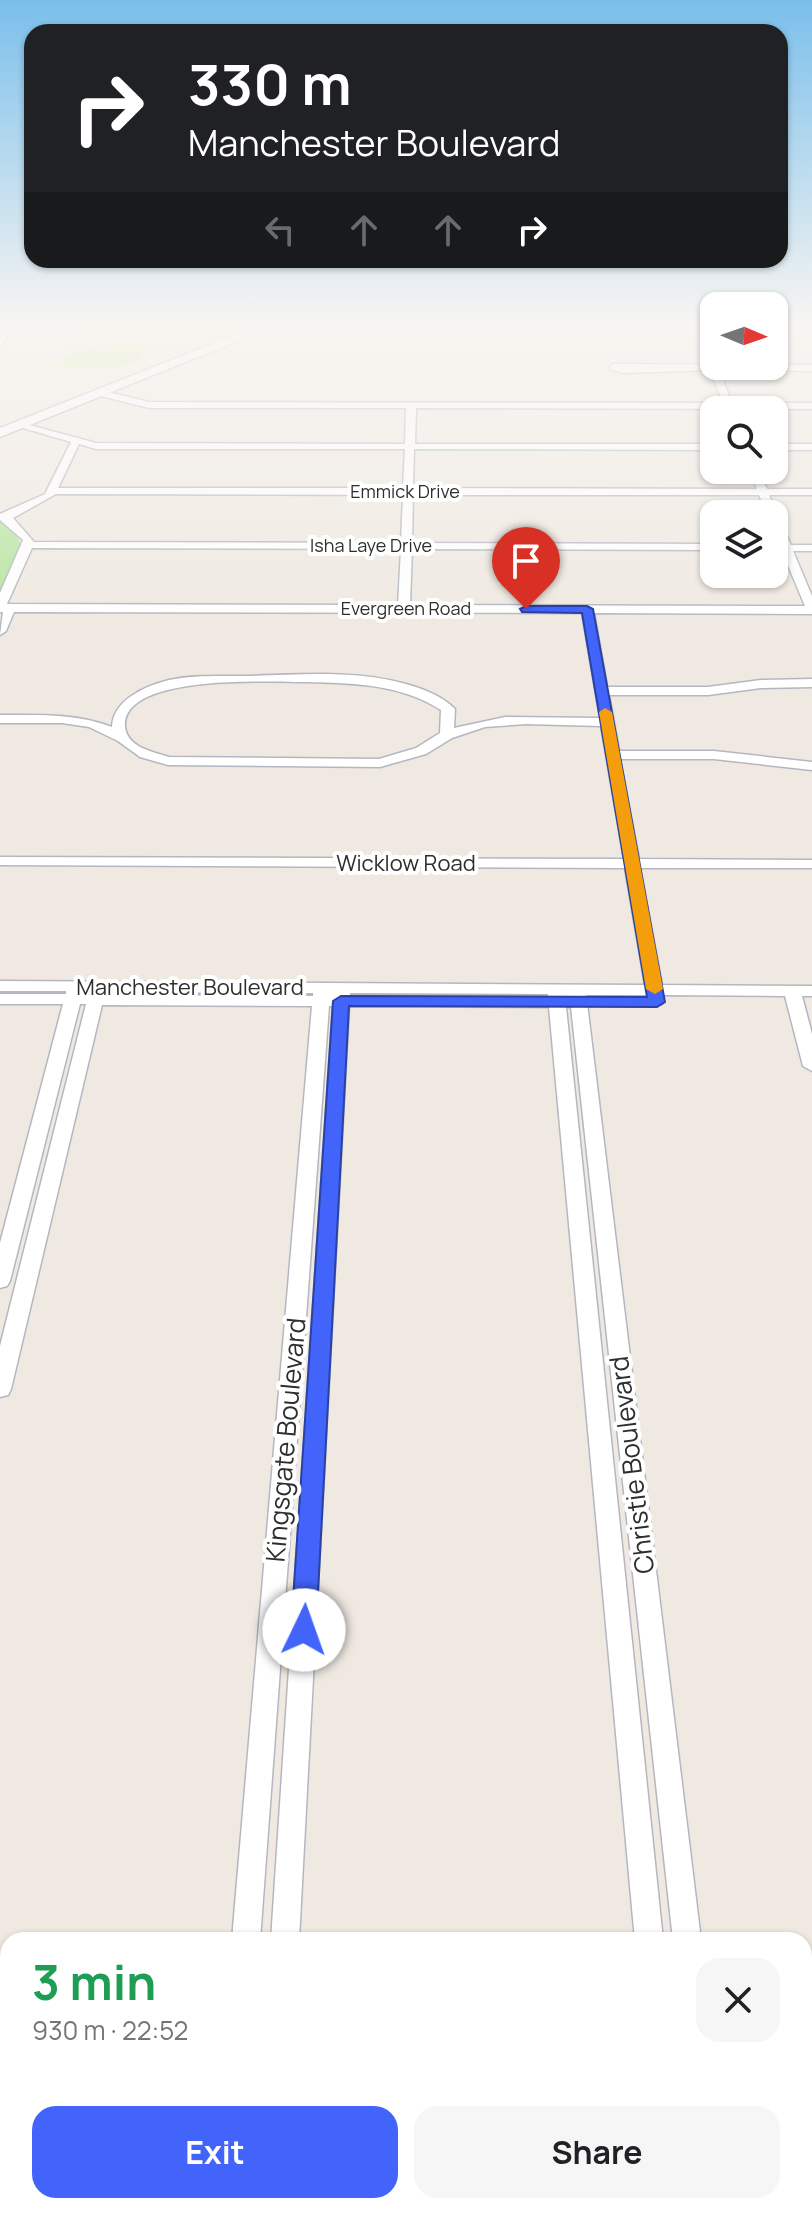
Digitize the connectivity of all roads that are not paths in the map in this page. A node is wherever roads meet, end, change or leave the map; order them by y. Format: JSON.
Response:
{"nodes":[{"id":1,"x":22,"y":426,"type":"edge"},
{"id":2,"x":410,"y":426,"type":"edge"},
{"id":3,"x":75,"y":443,"type":"junction"},
{"id":4,"x":409,"y":446,"type":"junction"},
{"id":5,"x":700,"y":447,"type":"edge"},
{"id":6,"x":788,"y":447,"type":"edge"},
{"id":7,"x":812,"y":447,"type":"edge"},
{"id":8,"x":760,"y":484,"type":"edge"},
{"id":9,"x":53,"y":491,"type":"junction"},
{"id":10,"x":408,"y":492,"type":"junction"},
{"id":11,"x":764,"y":492,"type":"junction"},
{"id":12,"x":812,"y":492,"type":"edge"},
{"id":13,"x":767,"y":500,"type":"edge"},
{"id":14,"x":3,"y":517,"type":"edge"},
{"id":15,"x":28,"y":545,"type":"junction"},
{"id":16,"x":405,"y":547,"type":"junction"},
{"id":17,"x":700,"y":547,"type":"edge"},
{"id":18,"x":788,"y":548,"type":"edge"},
{"id":19,"x":812,"y":548,"type":"edge"},
{"id":20,"x":788,"y":564,"type":"edge"},
{"id":21,"x":3,"y":607,"type":"edge"},
{"id":22,"x":404,"y":609,"type":"junction"},
{"id":23,"x":587,"y":609,"type":"junction"},
{"id":24,"x":812,"y":610,"type":"edge"},
{"id":25,"x":0,"y":631,"type":"edge"},
{"id":26,"x":812,"y":683,"type":"edge"},
{"id":27,"x":602,"y":691,"type":"junction"},
{"id":28,"x":129,"y":703,"type":"junction"},
{"id":29,"x":0,"y":719,"type":"edge"},
{"id":30,"x":57,"y":720,"type":"junction"},
{"id":31,"x":512,"y":721,"type":"junction"},
{"id":32,"x":448,"y":722,"type":"junction"},
{"id":33,"x":607,"y":722,"type":"junction"},
{"id":34,"x":119,"y":737,"type":"junction"},
{"id":35,"x":613,"y":755,"type":"junction"},
{"id":36,"x":812,"y":766,"type":"edge"},
{"id":37,"x":0,"y":861,"type":"edge"},
{"id":38,"x":632,"y":864,"type":"junction"},
{"id":39,"x":812,"y":864,"type":"edge"},
{"id":40,"x":0,"y":986,"type":"edge"},
{"id":41,"x":812,"y":991,"type":"edge"},
{"id":42,"x":74,"y":993,"type":"junction"},
{"id":43,"x":96,"y":993,"type":"junction"},
{"id":44,"x":331,"y":995,"type":"junction"},
{"id":45,"x":567,"y":996,"type":"junction"},
{"id":46,"x":656,"y":996,"type":"junction"},
{"id":47,"x":0,"y":999,"type":"edge"},
{"id":48,"x":800,"y":999,"type":"edge"},
{"id":49,"x":812,"y":1066,"type":"edge"},
{"id":50,"x":0,"y":1281,"type":"edge"},
{"id":51,"x":0,"y":1389,"type":"edge"},
{"id":52,"x":247,"y":1932,"type":"edge"},
{"id":53,"x":285,"y":1932,"type":"edge"},
{"id":54,"x":648,"y":1932,"type":"edge"},
{"id":55,"x":686,"y":1932,"type":"edge"}],
"edges":[{"from":1,"to":3,"type":"street"},
{"from":2,"to":4,"type":"street"},
{"from":3,"to":4,"type":"street"},
{"from":3,"to":9,"type":"street"},
{"from":4,"to":5,"type":"street"},
{"from":4,"to":10,"type":"street"},
{"from":6,"to":7,"type":"street"},
{"from":8,"to":11,"type":"street"},
{"from":9,"to":10,"type":"street","name":"Emmick Drive"},
{"from":9,"to":14,"type":"street"},
{"from":10,"to":11,"type":"street","name":"Emmick Drive"},
{"from":10,"to":16,"type":"street"},
{"from":11,"to":12,"type":"street","name":"Emmick Drive"},
{"from":11,"to":13,"type":"street"},
{"from":14,"to":15,"type":"street"},
{"from":15,"to":16,"type":"street","name":"Isha Laye Drive"},
{"from":15,"to":21,"type":"street"},
{"from":16,"to":17,"type":"street","name":"Isha Laye Drive"},
{"from":16,"to":22,"type":"street"},
{"from":18,"to":19,"type":"street"},
{"from":20,"to":24,"type":"street"},
{"from":21,"to":22,"type":"street","name":"Evergreen Road"},
{"from":21,"to":25,"type":"street"},
{"from":22,"to":23,"type":"street","name":"Evergreen Road"},
{"from":23,"to":24,"type":"street","name":"Evergreen Road"},
{"from":23,"to":27,"type":"street"},
{"from":26,"to":27,"type":"street"},
{"from":27,"to":33,"type":"street"},
{"from":28,"to":30,"type":"street"},
{"from":28,"to":32,"type":"street"},
{"from":28,"to":34,"type":"street"},
{"from":29,"to":30,"type":"street"},
{"from":30,"to":34,"type":"street"},
{"from":31,"to":32,"type":"street"},
{"from":31,"to":32,"type":"street"},
{"from":31,"to":33,"type":"street"},
{"from":32,"to":34,"type":"street"},
{"from":33,"to":35,"type":"street"},
{"from":35,"to":36,"type":"street"},
{"from":35,"to":38,"type":"street"},
{"from":37,"to":38,"type":"street","name":"Wicklow Road"},
{"from":38,"to":39,"type":"street","name":"Wicklow Road"},
{"from":38,"to":46,"type":"street"},
{"from":40,"to":42,"type":"street","name":"Manchester Boulevard"},
{"from":41,"to":48,"type":"street","name":"Manchester Boulevard"},
{"from":42,"to":43,"type":"street","name":"Manchester Boulevard"},
{"from":42,"to":47,"type":"street","name":"Manchester Boulevard"},
{"from":42,"to":50,"type":"street"},
{"from":43,"to":44,"type":"street","name":"Manchester Boulevard"},
{"from":43,"to":51,"type":"street"},
{"from":44,"to":45,"type":"street","name":"Manchester Boulevard"},
{"from":44,"to":52,"type":"street","name":"Kingsgate Boulevard"},
{"from":44,"to":53,"type":"street","name":"Kingsgate Boulevard"},
{"from":45,"to":46,"type":"street","name":"Manchester Boulevard"},
{"from":45,"to":54,"type":"street","name":"Christie Boulevard"},
{"from":45,"to":55,"type":"street","name":"Christie Boulevard"},
{"from":46,"to":48,"type":"street","name":"Manchester Boulevard"},
{"from":48,"to":49,"type":"street"}]}
